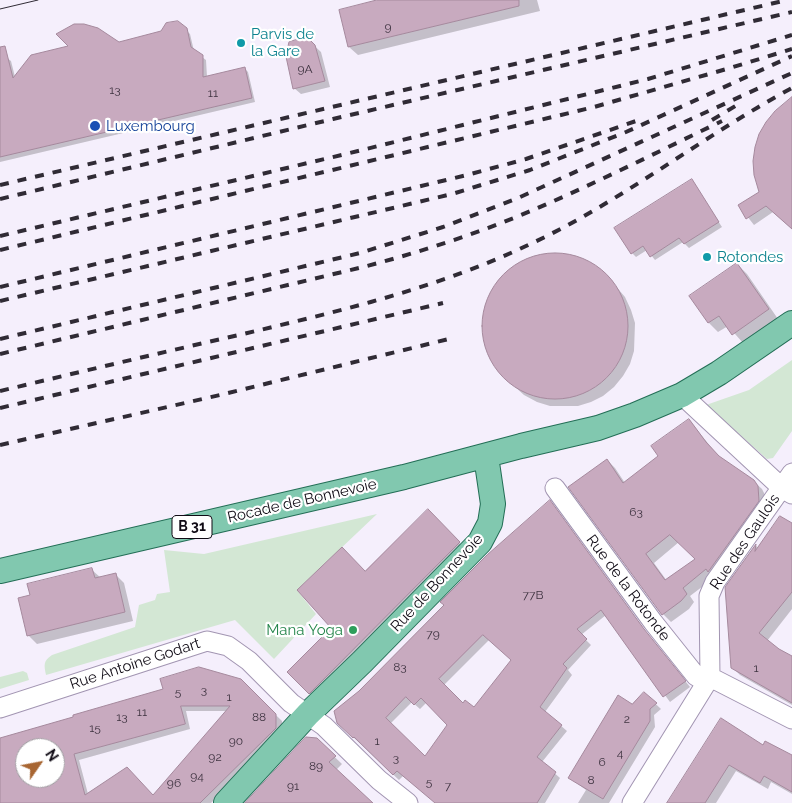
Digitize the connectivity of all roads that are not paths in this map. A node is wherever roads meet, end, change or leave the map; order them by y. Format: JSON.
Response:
{"nodes":[{"id":1,"x":792,"y":323,"type":"edge"},
{"id":2,"x":682,"y":395,"type":"junction"},
{"id":3,"x":486,"y":456,"type":"junction"},
{"id":4,"x":789,"y":485,"type":"edge"},
{"id":5,"x":555,"y":488,"type":"dead end"},
{"id":6,"x":0,"y":571,"type":"edge"},
{"id":7,"x":708,"y":680,"type":"junction"},
{"id":8,"x":0,"y":708,"type":"edge"},
{"id":9,"x":308,"y":714,"type":"junction"},
{"id":10,"x":792,"y":719,"type":"edge"},
{"id":11,"x":226,"y":803,"type":"edge"},
{"id":12,"x":408,"y":803,"type":"edge"},
{"id":13,"x":632,"y":803,"type":"edge"}],
"edges":[{"from":1,"to":2,"type":"main road"},
{"from":2,"to":3,"type":"main road"},
{"from":2,"to":4,"type":"street"},
{"from":3,"to":6,"type":"main road","name":"Rocade de Bonnevoie","number":"B 31"},
{"from":3,"to":9,"type":"main road","name":"Rue de Bonnevoie"},
{"from":4,"to":7,"type":"street","name":"Rue des Gaulois"},
{"from":5,"to":7,"type":"street","name":"Rue de la Rotonde"},
{"from":7,"to":10,"type":"street","name":"Rue de la Rotonde"},
{"from":7,"to":13,"type":"street"},
{"from":8,"to":9,"type":"street","name":"Rue Antoine Godart"},
{"from":9,"to":11,"type":"main road","name":"Rue de Bonnevoie"},
{"from":9,"to":12,"type":"street","name":"Rue Antoine Godart"}]}
